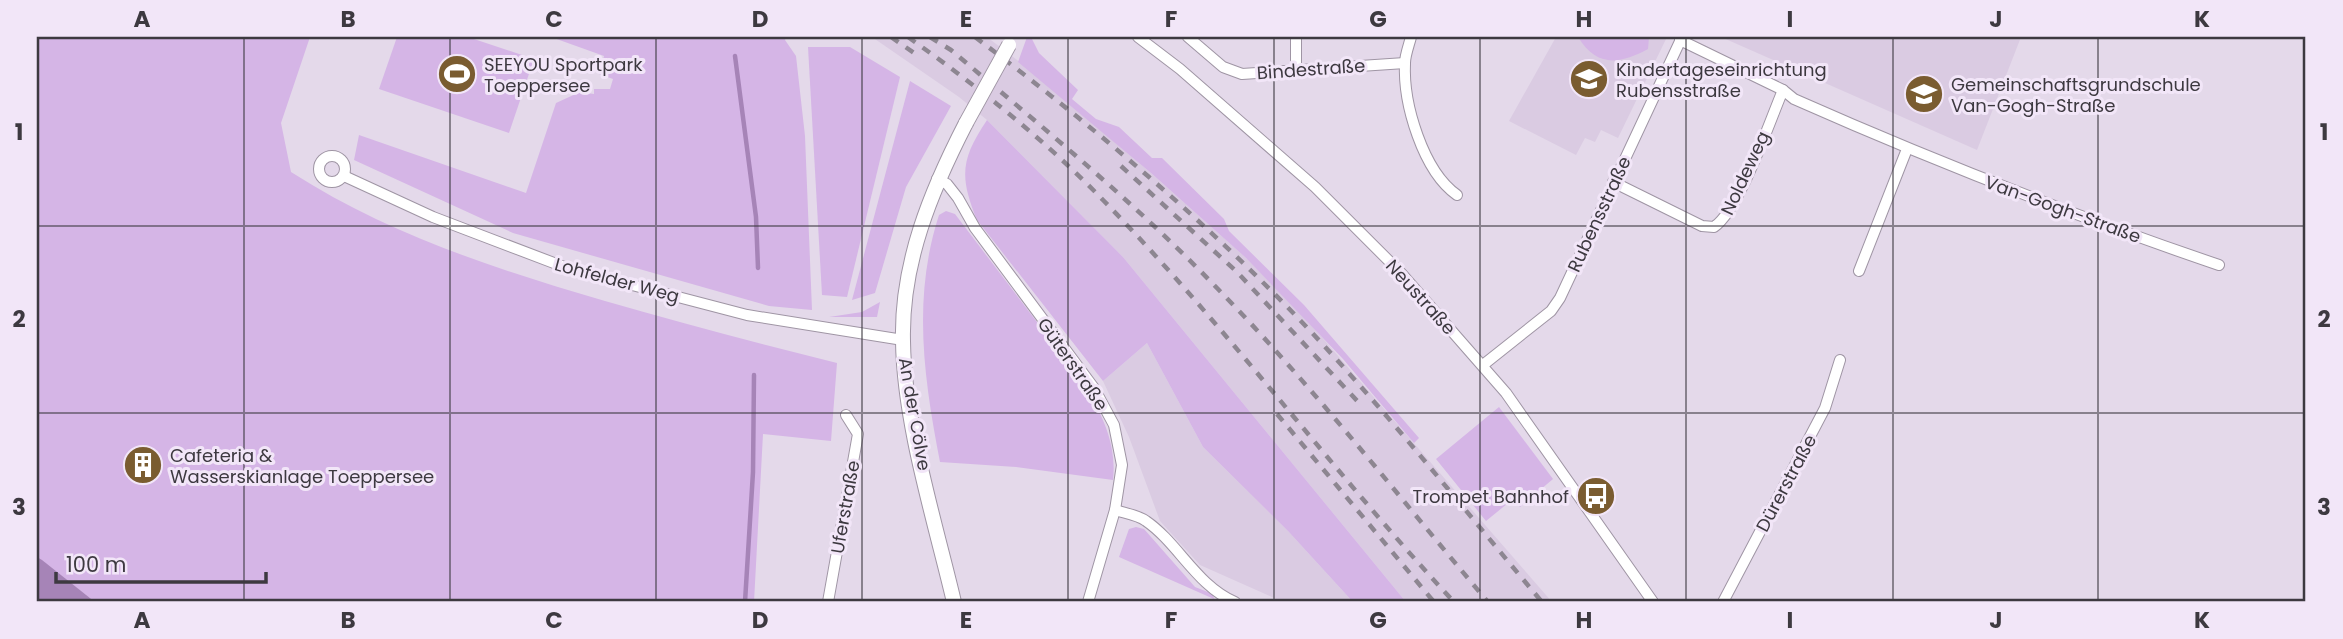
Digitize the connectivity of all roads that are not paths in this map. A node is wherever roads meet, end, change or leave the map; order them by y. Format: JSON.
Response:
{"nodes":[{"id":1,"x":1138,"y":37,"type":"edge"},
{"id":2,"x":1188,"y":37,"type":"edge"},
{"id":3,"x":1296,"y":37,"type":"edge"},
{"id":4,"x":1411,"y":37,"type":"edge"},
{"id":5,"x":1681,"y":38,"type":"edge"},
{"id":6,"x":1011,"y":41,"type":"edge"},
{"id":7,"x":1405,"y":63,"type":"junction"},
{"id":8,"x":1296,"y":69,"type":"junction"},
{"id":9,"x":1783,"y":90,"type":"junction"},
{"id":10,"x":1907,"y":149,"type":"junction"},
{"id":11,"x":344,"y":176,"type":"dead end"},
{"id":12,"x":937,"y":179,"type":"junction"},
{"id":13,"x":1613,"y":182,"type":"junction"},
{"id":14,"x":1457,"y":195,"type":"dead end"},
{"id":15,"x":2220,"y":265,"type":"dead end"},
{"id":16,"x":1858,"y":271,"type":"dead end"},
{"id":17,"x":903,"y":340,"type":"junction"},
{"id":18,"x":1840,"y":360,"type":"dead end"},
{"id":19,"x":1483,"y":365,"type":"junction"},
{"id":20,"x":846,"y":415,"type":"dead end"},
{"id":21,"x":1115,"y":510,"type":"junction"},
{"id":22,"x":828,"y":602,"type":"edge"},
{"id":23,"x":954,"y":602,"type":"edge"},
{"id":24,"x":1088,"y":602,"type":"edge"},
{"id":25,"x":1235,"y":602,"type":"edge"},
{"id":26,"x":1653,"y":602,"type":"edge"},
{"id":27,"x":1723,"y":602,"type":"edge"}],
"edges":[{"from":1,"to":19,"type":"street","name":"Neustraße"},
{"from":2,"to":8,"type":"street","name":"Bindestraße"},
{"from":3,"to":8,"type":"street"},
{"from":4,"to":7,"type":"street"},
{"from":5,"to":9,"type":"street","name":"Van-Gogh-Straße"},
{"from":5,"to":13,"type":"street","name":"Rubensstraße"},
{"from":6,"to":12,"type":"street","name":"An der Cölve","bridge":true},
{"from":7,"to":8,"type":"street","name":"Bindestraße"},
{"from":7,"to":14,"type":"street"},
{"from":9,"to":10,"type":"street","name":"Van-Gogh-Straße"},
{"from":9,"to":13,"type":"street","name":"Noldeweg"},
{"from":10,"to":15,"type":"street","name":"Van-Gogh-Straße"},
{"from":10,"to":16,"type":"street"},
{"from":11,"to":17,"type":"street","name":"Lohfelder Weg"},
{"from":12,"to":17,"type":"street","name":"An der Cölve"},
{"from":12,"to":21,"type":"street","name":"Güterstraße"},
{"from":13,"to":19,"type":"street","name":"Rubensstraße"},
{"from":17,"to":23,"type":"street","name":"An der Cölve"},
{"from":18,"to":27,"type":"street","name":"Dürerstraße"},
{"from":19,"to":26,"type":"street","name":"Neustraße"},
{"from":20,"to":22,"type":"street","name":"Uferstraße"},
{"from":21,"to":24,"type":"street","name":"Güterstraße"},
{"from":21,"to":25,"type":"street"}]}
